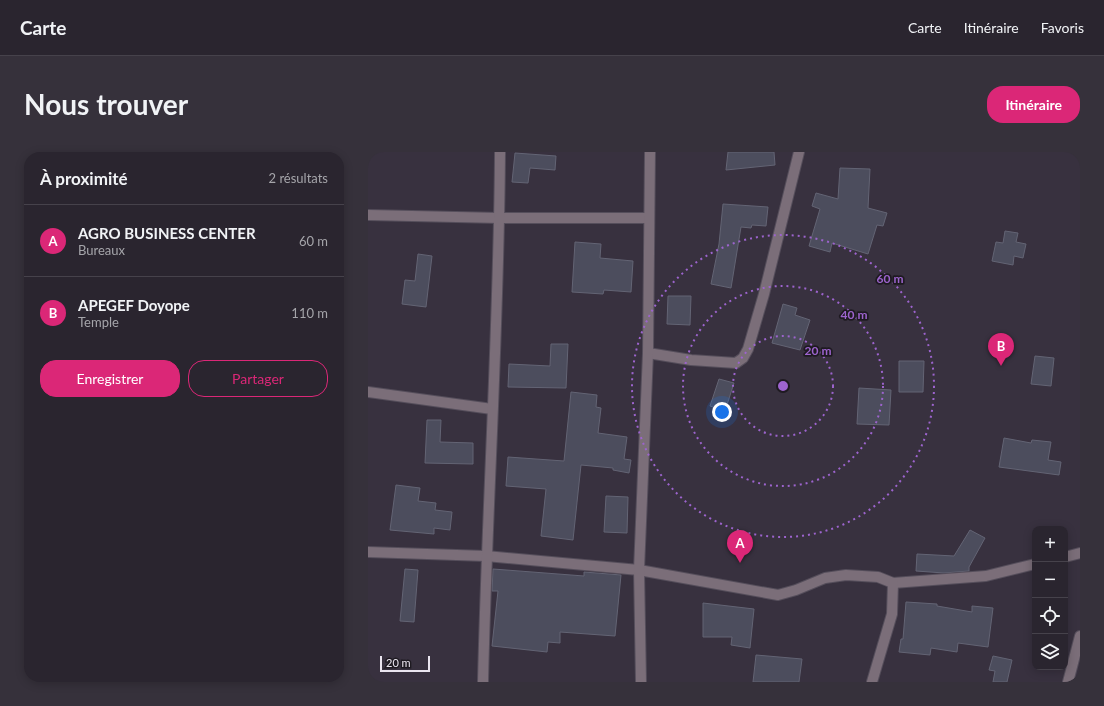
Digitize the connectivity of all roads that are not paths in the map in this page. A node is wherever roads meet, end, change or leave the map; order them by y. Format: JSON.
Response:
{"nodes":[{"id":1,"x":500,"y":152,"type":"edge"},
{"id":2,"x":650,"y":152,"type":"edge"},
{"id":3,"x":799,"y":152,"type":"edge"},
{"id":4,"x":368,"y":215,"type":"edge"},
{"id":5,"x":500,"y":218,"type":"junction"},
{"id":6,"x":649,"y":218,"type":"junction"},
{"id":7,"x":648,"y":353,"type":"junction"},
{"id":8,"x":368,"y":392,"type":"edge"},
{"id":9,"x":492,"y":409,"type":"junction"},
{"id":10,"x":368,"y":552,"type":"edge"},
{"id":11,"x":1080,"y":553,"type":"edge"},
{"id":12,"x":486,"y":556,"type":"junction"},
{"id":13,"x":1068,"y":556,"type":"edge"},
{"id":14,"x":1032,"y":565,"type":"edge"},
{"id":15,"x":639,"y":570,"type":"junction"},
{"id":16,"x":893,"y":582,"type":"junction"},
{"id":17,"x":1080,"y":636,"type":"edge"},
{"id":18,"x":483,"y":682,"type":"edge"},
{"id":19,"x":641,"y":682,"type":"edge"},
{"id":20,"x":872,"y":682,"type":"edge"},
{"id":21,"x":1068,"y":682,"type":"edge"}],
"edges":[{"from":1,"to":5,"type":"street"},
{"from":2,"to":6,"type":"street"},
{"from":3,"to":7,"type":"street"},
{"from":4,"to":5,"type":"street"},
{"from":5,"to":6,"type":"street"},
{"from":5,"to":9,"type":"street"},
{"from":6,"to":7,"type":"street"},
{"from":7,"to":15,"type":"street"},
{"from":8,"to":9,"type":"street"},
{"from":9,"to":12,"type":"street"},
{"from":10,"to":12,"type":"street"},
{"from":11,"to":13,"type":"street"},
{"from":12,"to":15,"type":"street"},
{"from":12,"to":18,"type":"street"},
{"from":14,"to":16,"type":"street"},
{"from":15,"to":16,"type":"street"},
{"from":15,"to":19,"type":"street"},
{"from":16,"to":20,"type":"street"},
{"from":17,"to":21,"type":"street"}]}
